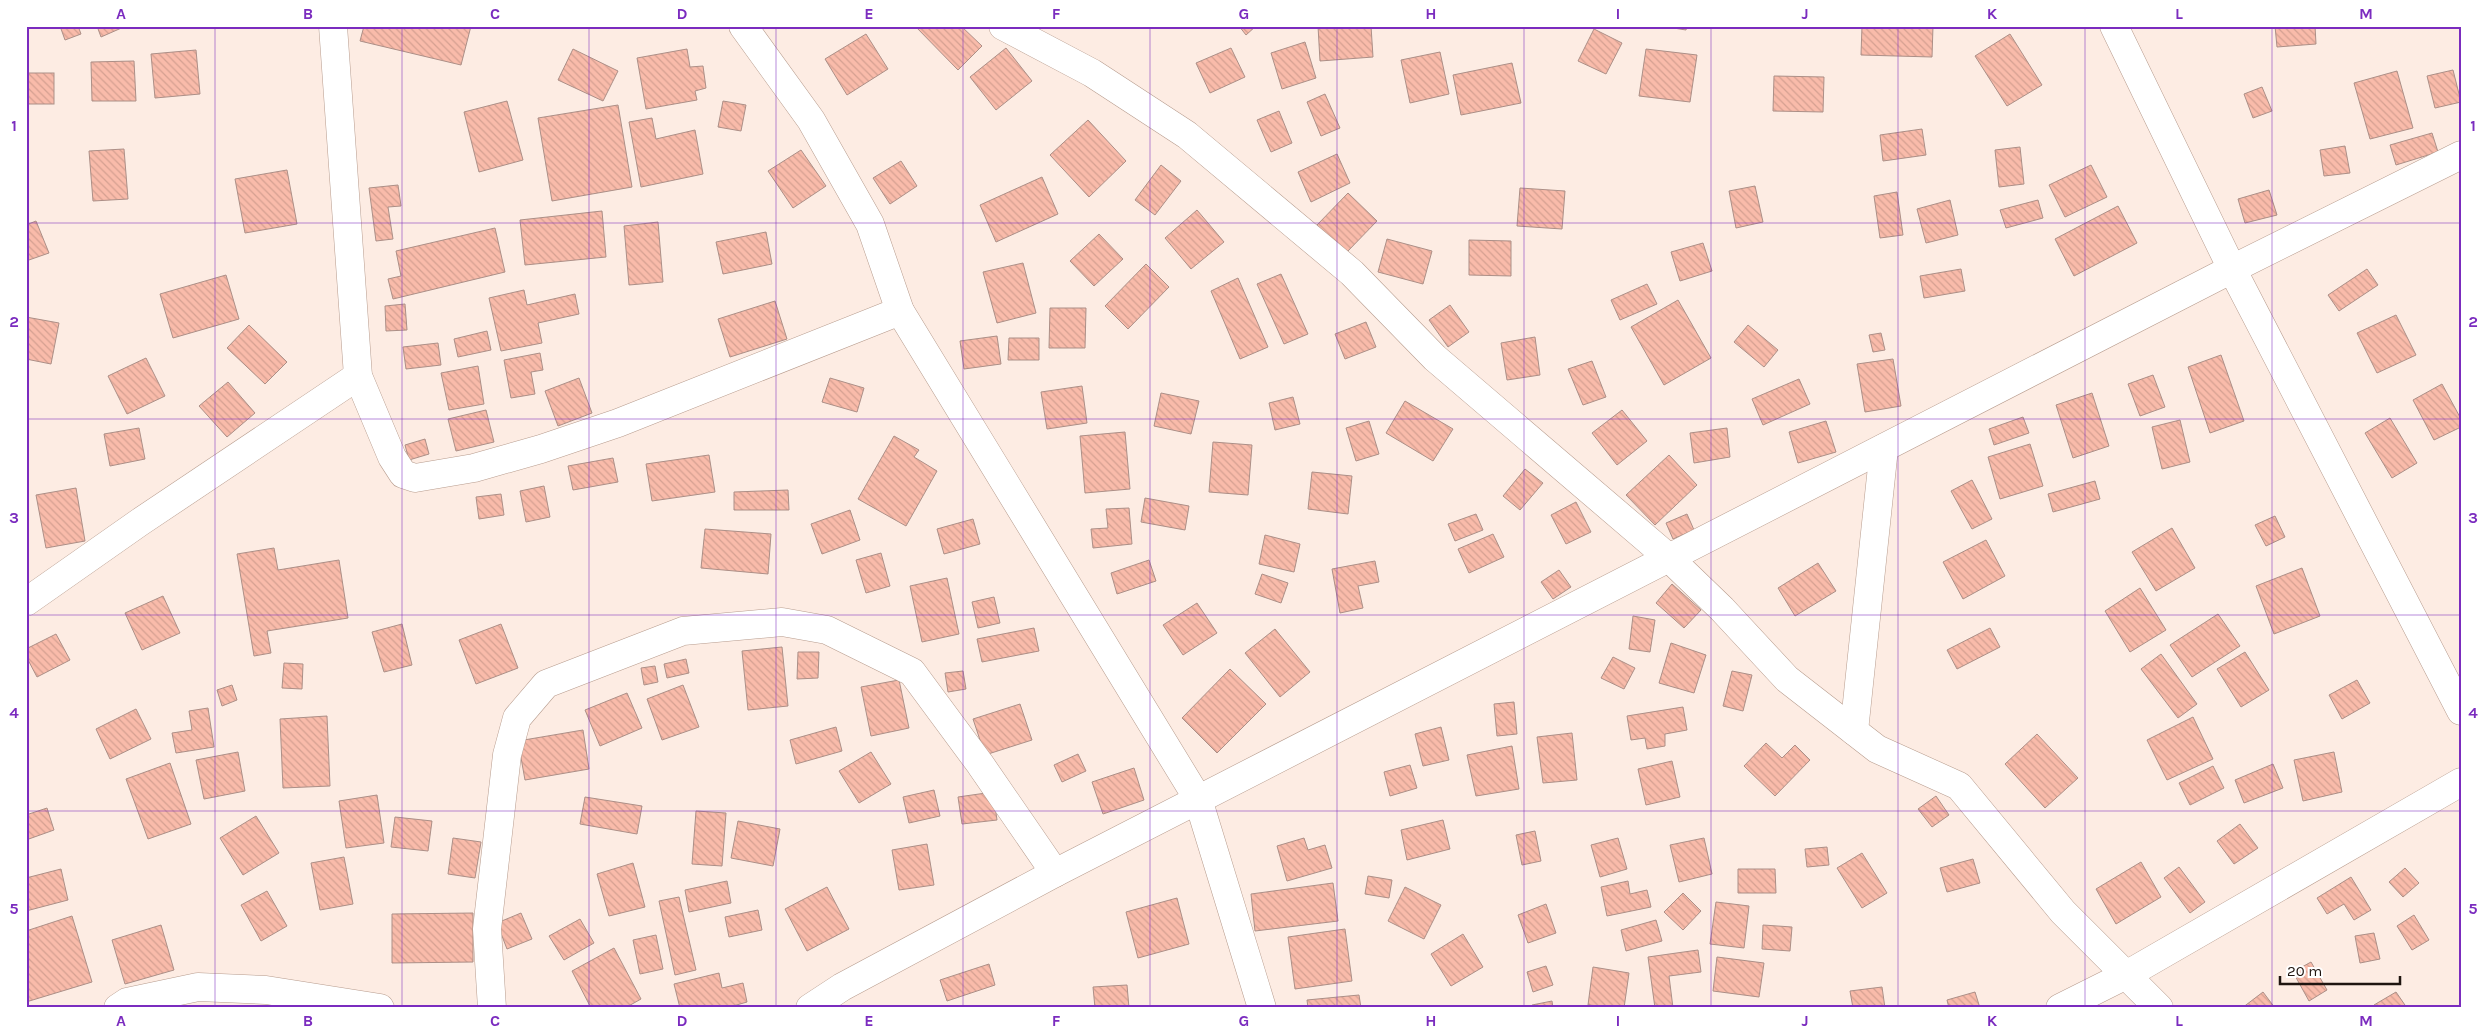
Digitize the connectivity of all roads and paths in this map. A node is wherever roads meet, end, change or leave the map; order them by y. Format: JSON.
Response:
{"nodes":[{"id":1,"x":334,"y":26,"type":"edge"},
{"id":2,"x":743,"y":26,"type":"edge"},
{"id":3,"x":1003,"y":26,"type":"edge"},
{"id":4,"x":2114,"y":26,"type":"edge"},
{"id":5,"x":2461,"y":155,"type":"edge"},
{"id":6,"x":2232,"y":269,"type":"junction"},
{"id":7,"x":900,"y":311,"type":"junction"},
{"id":8,"x":358,"y":376,"type":"junction"},
{"id":9,"x":1884,"y":448,"type":"junction"},
{"id":10,"x":1669,"y":558,"type":"junction"},
{"id":11,"x":26,"y":602,"type":"edge"},
{"id":12,"x":2461,"y":711,"type":"edge"},
{"id":13,"x":1854,"y":731,"type":"junction"},
{"id":14,"x":2461,"y":782,"type":"edge"},
{"id":15,"x":1198,"y":799,"type":"junction"},
{"id":16,"x":1055,"y":873,"type":"junction"},
{"id":17,"x":2128,"y":974,"type":"junction"},
{"id":18,"x":118,"y":1008,"type":"edge"},
{"id":19,"x":380,"y":1008,"type":"edge"},
{"id":20,"x":492,"y":1008,"type":"edge"},
{"id":21,"x":810,"y":1008,"type":"edge"},
{"id":22,"x":1262,"y":1008,"type":"edge"},
{"id":23,"x":2060,"y":1008,"type":"edge"},
{"id":24,"x":2160,"y":1008,"type":"edge"}],
"edges":[{"from":1,"to":8,"type":"street"},
{"from":2,"to":7,"type":"street"},
{"from":3,"to":10,"type":"street"},
{"from":4,"to":6,"type":"street"},
{"from":5,"to":6,"type":"street"},
{"from":6,"to":9,"type":"street"},
{"from":6,"to":12,"type":"street"},
{"from":7,"to":8,"type":"street"},
{"from":7,"to":15,"type":"street"},
{"from":8,"to":11,"type":"street"},
{"from":9,"to":10,"type":"street"},
{"from":9,"to":13,"type":"street"},
{"from":10,"to":13,"type":"street"},
{"from":10,"to":15,"type":"street"},
{"from":13,"to":17,"type":"street"},
{"from":14,"to":17,"type":"street"},
{"from":15,"to":16,"type":"street"},
{"from":15,"to":22,"type":"street"},
{"from":16,"to":20,"type":"street"},
{"from":16,"to":21,"type":"street"},
{"from":17,"to":23,"type":"street"},
{"from":17,"to":24,"type":"street"},
{"from":18,"to":19,"type":"street"}]}
